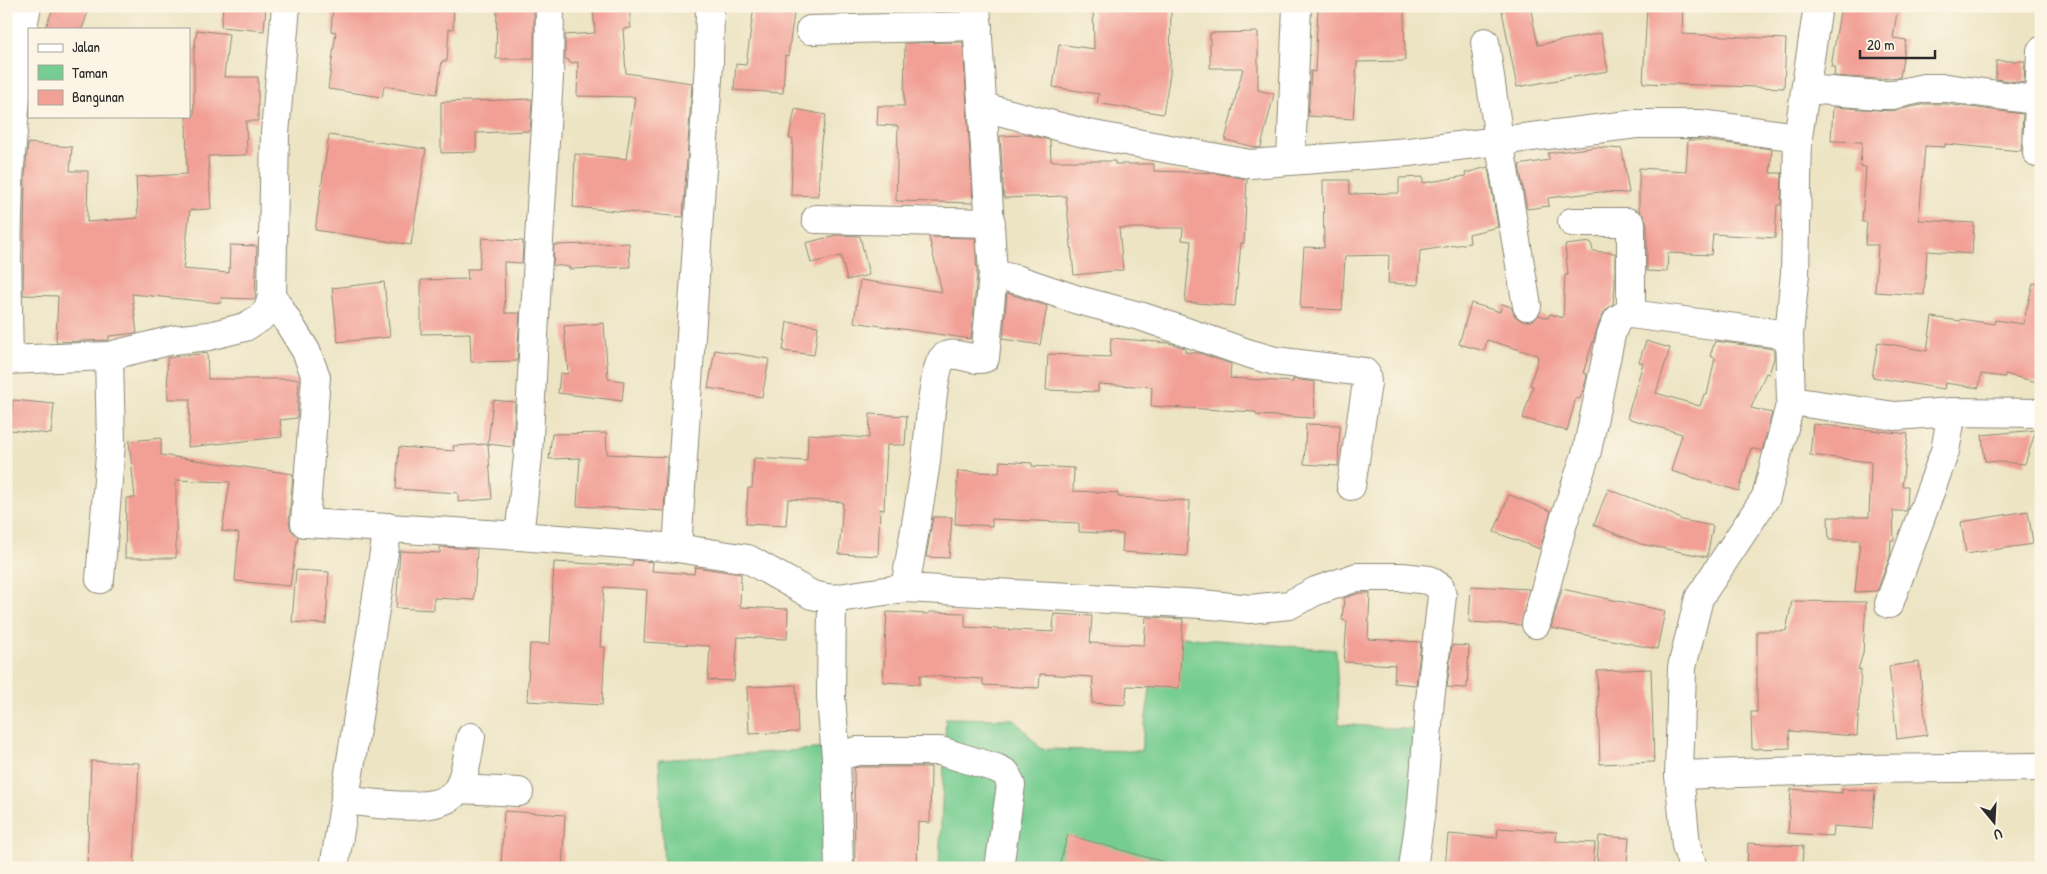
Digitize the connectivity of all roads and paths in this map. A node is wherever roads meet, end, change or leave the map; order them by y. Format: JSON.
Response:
{"nodes":[{"id":1,"x":27,"y":6,"type":"edge"},
{"id":2,"x":286,"y":6,"type":"edge"},
{"id":3,"x":550,"y":6,"type":"edge"},
{"id":4,"x":710,"y":6,"type":"edge"},
{"id":5,"x":1297,"y":6,"type":"edge"},
{"id":6,"x":1818,"y":6,"type":"edge"},
{"id":7,"x":977,"y":16,"type":"edge"},
{"id":8,"x":810,"y":30,"type":"dead end"},
{"id":9,"x":1484,"y":42,"type":"dead end"},
{"id":10,"x":13,"y":44,"type":"edge"},
{"id":11,"x":2041,"y":51,"type":"edge"},
{"id":12,"x":1806,"y":89,"type":"junction"},
{"id":13,"x":2040,"y":101,"type":"edge"},
{"id":14,"x":982,"y":107,"type":"junction"},
{"id":15,"x":1798,"y":137,"type":"junction"},
{"id":16,"x":1499,"y":140,"type":"junction"},
{"id":17,"x":2037,"y":153,"type":"dead end"},
{"id":18,"x":1291,"y":160,"type":"junction"},
{"id":19,"x":816,"y":219,"type":"dead end"},
{"id":20,"x":1572,"y":222,"type":"dead end"},
{"id":21,"x":990,"y":224,"type":"junction"},
{"id":22,"x":993,"y":274,"type":"junction"},
{"id":23,"x":272,"y":296,"type":"junction"},
{"id":24,"x":1527,"y":306,"type":"dead end"},
{"id":25,"x":1631,"y":314,"type":"junction"},
{"id":26,"x":1789,"y":335,"type":"junction"},
{"id":27,"x":109,"y":356,"type":"junction"},
{"id":28,"x":8,"y":360,"type":"edge"},
{"id":29,"x":1791,"y":401,"type":"junction"},
{"id":30,"x":1952,"y":412,"type":"junction"},
{"id":31,"x":2041,"y":413,"type":"edge"},
{"id":32,"x":1351,"y":486,"type":"dead end"},
{"id":33,"x":388,"y":528,"type":"junction"},
{"id":34,"x":519,"y":536,"type":"junction"},
{"id":35,"x":676,"y":548,"type":"junction"},
{"id":36,"x":100,"y":579,"type":"dead end"},
{"id":37,"x":905,"y":588,"type":"junction"},
{"id":38,"x":832,"y":599,"type":"junction"},
{"id":39,"x":1889,"y":604,"type":"dead end"},
{"id":40,"x":1536,"y":624,"type":"dead end"},
{"id":41,"x":471,"y":737,"type":"dead end"},
{"id":42,"x":836,"y":757,"type":"junction"},
{"id":43,"x":2041,"y":767,"type":"edge"},
{"id":44,"x":1679,"y":775,"type":"junction"},
{"id":45,"x":458,"y":789,"type":"junction"},
{"id":46,"x":519,"y":792,"type":"dead end"},
{"id":47,"x":345,"y":800,"type":"junction"},
{"id":48,"x":334,"y":868,"type":"edge"},
{"id":49,"x":839,"y":868,"type":"edge"},
{"id":50,"x":1000,"y":868,"type":"edge"},
{"id":51,"x":1413,"y":868,"type":"edge"},
{"id":52,"x":1693,"y":868,"type":"edge"}],
"edges":[{"from":1,"to":10,"type":"street"},
{"from":2,"to":23,"type":"street"},
{"from":3,"to":34,"type":"street"},
{"from":4,"to":35,"type":"street"},
{"from":5,"to":18,"type":"street"},
{"from":6,"to":12,"type":"street"},
{"from":7,"to":8,"type":"street"},
{"from":7,"to":14,"type":"street"},
{"from":9,"to":16,"type":"street"},
{"from":10,"to":28,"type":"street"},
{"from":11,"to":13,"type":"street"},
{"from":12,"to":13,"type":"street"},
{"from":12,"to":15,"type":"street"},
{"from":13,"to":17,"type":"street"},
{"from":14,"to":18,"type":"street"},
{"from":14,"to":21,"type":"street"},
{"from":15,"to":16,"type":"street"},
{"from":15,"to":26,"type":"street"},
{"from":16,"to":18,"type":"street"},
{"from":16,"to":24,"type":"street"},
{"from":19,"to":21,"type":"street"},
{"from":20,"to":25,"type":"street"},
{"from":21,"to":22,"type":"street"},
{"from":22,"to":32,"type":"street"},
{"from":22,"to":37,"type":"street"},
{"from":23,"to":27,"type":"street"},
{"from":23,"to":33,"type":"street"},
{"from":25,"to":26,"type":"street"},
{"from":25,"to":40,"type":"street"},
{"from":26,"to":29,"type":"street"},
{"from":27,"to":28,"type":"street"},
{"from":27,"to":36,"type":"street"},
{"from":29,"to":30,"type":"street"},
{"from":29,"to":44,"type":"street"},
{"from":30,"to":31,"type":"street"},
{"from":30,"to":39,"type":"street"},
{"from":33,"to":34,"type":"street"},
{"from":33,"to":47,"type":"street"},
{"from":34,"to":35,"type":"street"},
{"from":35,"to":38,"type":"street"},
{"from":37,"to":38,"type":"street"},
{"from":37,"to":51,"type":"street"},
{"from":38,"to":42,"type":"street"},
{"from":41,"to":45,"type":"street"},
{"from":42,"to":49,"type":"street"},
{"from":42,"to":50,"type":"street"},
{"from":43,"to":44,"type":"street"},
{"from":44,"to":52,"type":"street"},
{"from":45,"to":46,"type":"street"},
{"from":45,"to":47,"type":"street"},
{"from":47,"to":48,"type":"street"}]}
